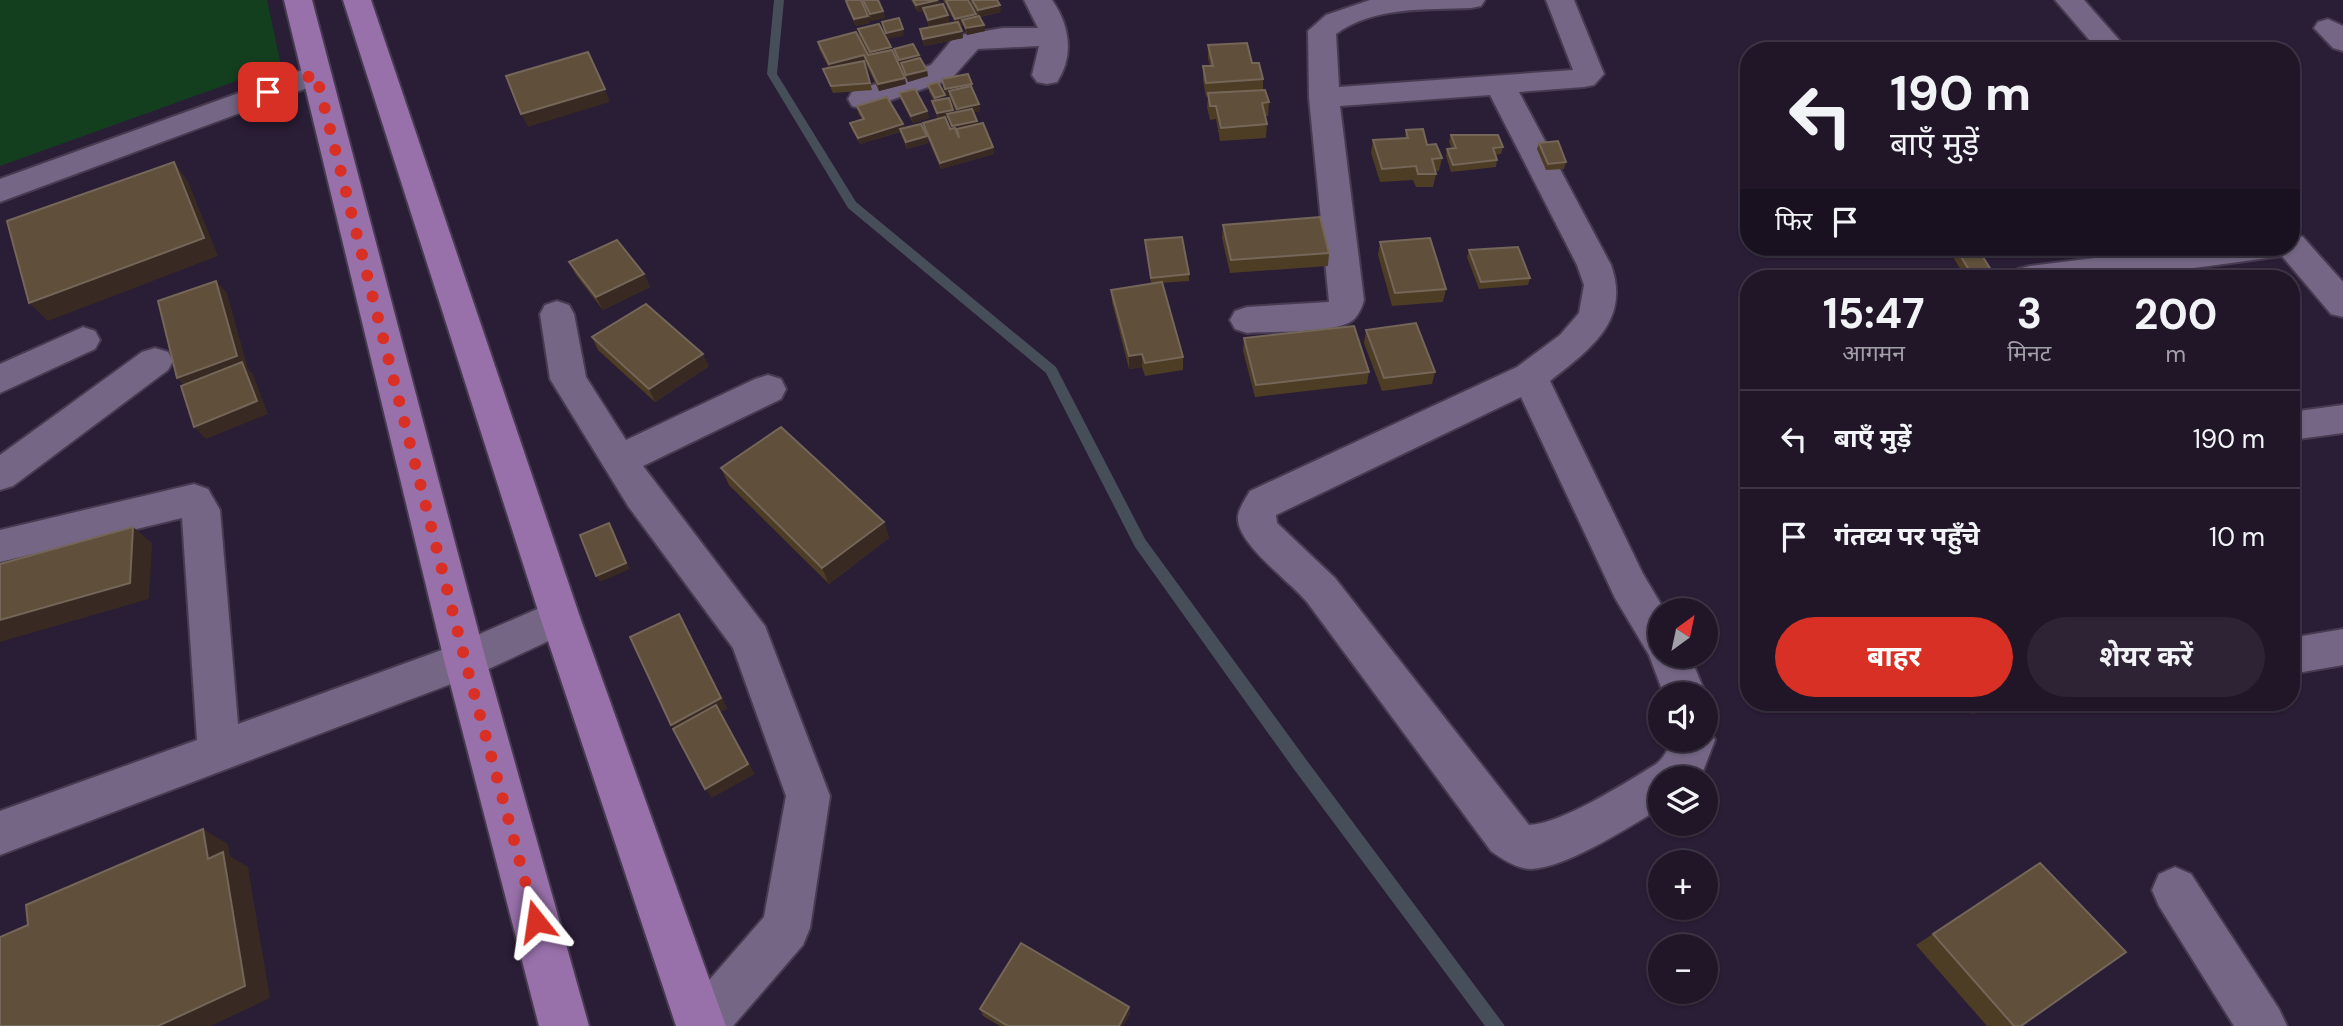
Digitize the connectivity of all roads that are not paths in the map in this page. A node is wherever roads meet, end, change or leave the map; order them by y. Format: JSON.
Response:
{"nodes":[{"id":1,"x":298,"y":0,"type":"edge"},
{"id":2,"x":357,"y":0,"type":"edge"},
{"id":3,"x":1038,"y":0,"type":"edge"},
{"id":4,"x":1471,"y":0,"type":"edge"},
{"id":5,"x":1560,"y":0,"type":"edge"},
{"id":6,"x":2069,"y":0,"type":"edge"},
{"id":7,"x":1054,"y":37,"type":"junction"},
{"id":8,"x":2107,"y":42,"type":"edge"},
{"id":9,"x":316,"y":74,"type":"junction"},
{"id":10,"x":1047,"y":75,"type":"dead end"},
{"id":11,"x":1500,"y":85,"type":"junction"},
{"id":12,"x":1324,"y":98,"type":"junction"},
{"id":13,"x":863,"y":99,"type":"dead end"},
{"id":14,"x":0,"y":191,"type":"edge"},
{"id":15,"x":2300,"y":252,"type":"edge"},
{"id":16,"x":2202,"y":256,"type":"edge"},
{"id":17,"x":2093,"y":270,"type":"edge"},
{"id":18,"x":2331,"y":276,"type":"edge"},
{"id":19,"x":2343,"y":305,"type":"edge"},
{"id":20,"x":557,"y":314,"type":"dead end"},
{"id":21,"x":1247,"y":320,"type":"dead end"},
{"id":22,"x":83,"y":340,"type":"dead end"},
{"id":23,"x":155,"y":361,"type":"dead end"},
{"id":24,"x":1530,"y":377,"type":"junction"},
{"id":25,"x":0,"y":379,"type":"edge"},
{"id":26,"x":768,"y":389,"type":"dead end"},
{"id":27,"x":2343,"y":419,"type":"edge"},
{"id":28,"x":2300,"y":425,"type":"edge"},
{"id":29,"x":619,"y":460,"type":"junction"},
{"id":30,"x":0,"y":475,"type":"edge"},
{"id":31,"x":0,"y":546,"type":"edge"},
{"id":32,"x":560,"y":617,"type":"junction"},
{"id":33,"x":1648,"y":619,"type":"edge"},
{"id":34,"x":2343,"y":647,"type":"edge"},
{"id":35,"x":2300,"y":654,"type":"edge"},
{"id":36,"x":465,"y":660,"type":"junction"},
{"id":37,"x":219,"y":750,"type":"junction"},
{"id":38,"x":1648,"y":791,"type":"edge"},
{"id":39,"x":0,"y":834,"type":"edge"},
{"id":40,"x":2175,"y":890,"type":"dead end"},
{"id":41,"x":564,"y":1026,"type":"edge"},
{"id":42,"x":701,"y":1026,"type":"edge"},
{"id":43,"x":2262,"y":1026,"type":"edge"}],
"edges":[{"from":1,"to":9,"type":"main road"},
{"from":2,"to":32,"type":"main road"},
{"from":3,"to":7,"type":"street"},
{"from":4,"to":12,"type":"street"},
{"from":5,"to":11,"type":"street"},
{"from":6,"to":8,"type":"street"},
{"from":7,"to":10,"type":"street"},
{"from":7,"to":13,"type":"street"},
{"from":9,"to":14,"type":"street"},
{"from":9,"to":36,"type":"main road"},
{"from":11,"to":12,"type":"street"},
{"from":11,"to":24,"type":"street"},
{"from":12,"to":21,"type":"street"},
{"from":15,"to":18,"type":"street"},
{"from":16,"to":17,"type":"street"},
{"from":18,"to":19,"type":"street"},
{"from":20,"to":29,"type":"street"},
{"from":22,"to":25,"type":"street"},
{"from":23,"to":30,"type":"street"},
{"from":24,"to":33,"type":"street"},
{"from":24,"to":38,"type":"street"},
{"from":26,"to":29,"type":"street"},
{"from":27,"to":28,"type":"street"},
{"from":29,"to":42,"type":"street"},
{"from":31,"to":37,"type":"street"},
{"from":32,"to":36,"type":"street"},
{"from":32,"to":42,"type":"main road"},
{"from":34,"to":35,"type":"street"},
{"from":36,"to":37,"type":"street"},
{"from":36,"to":41,"type":"main road"},
{"from":37,"to":39,"type":"street"},
{"from":40,"to":43,"type":"street"}]}
